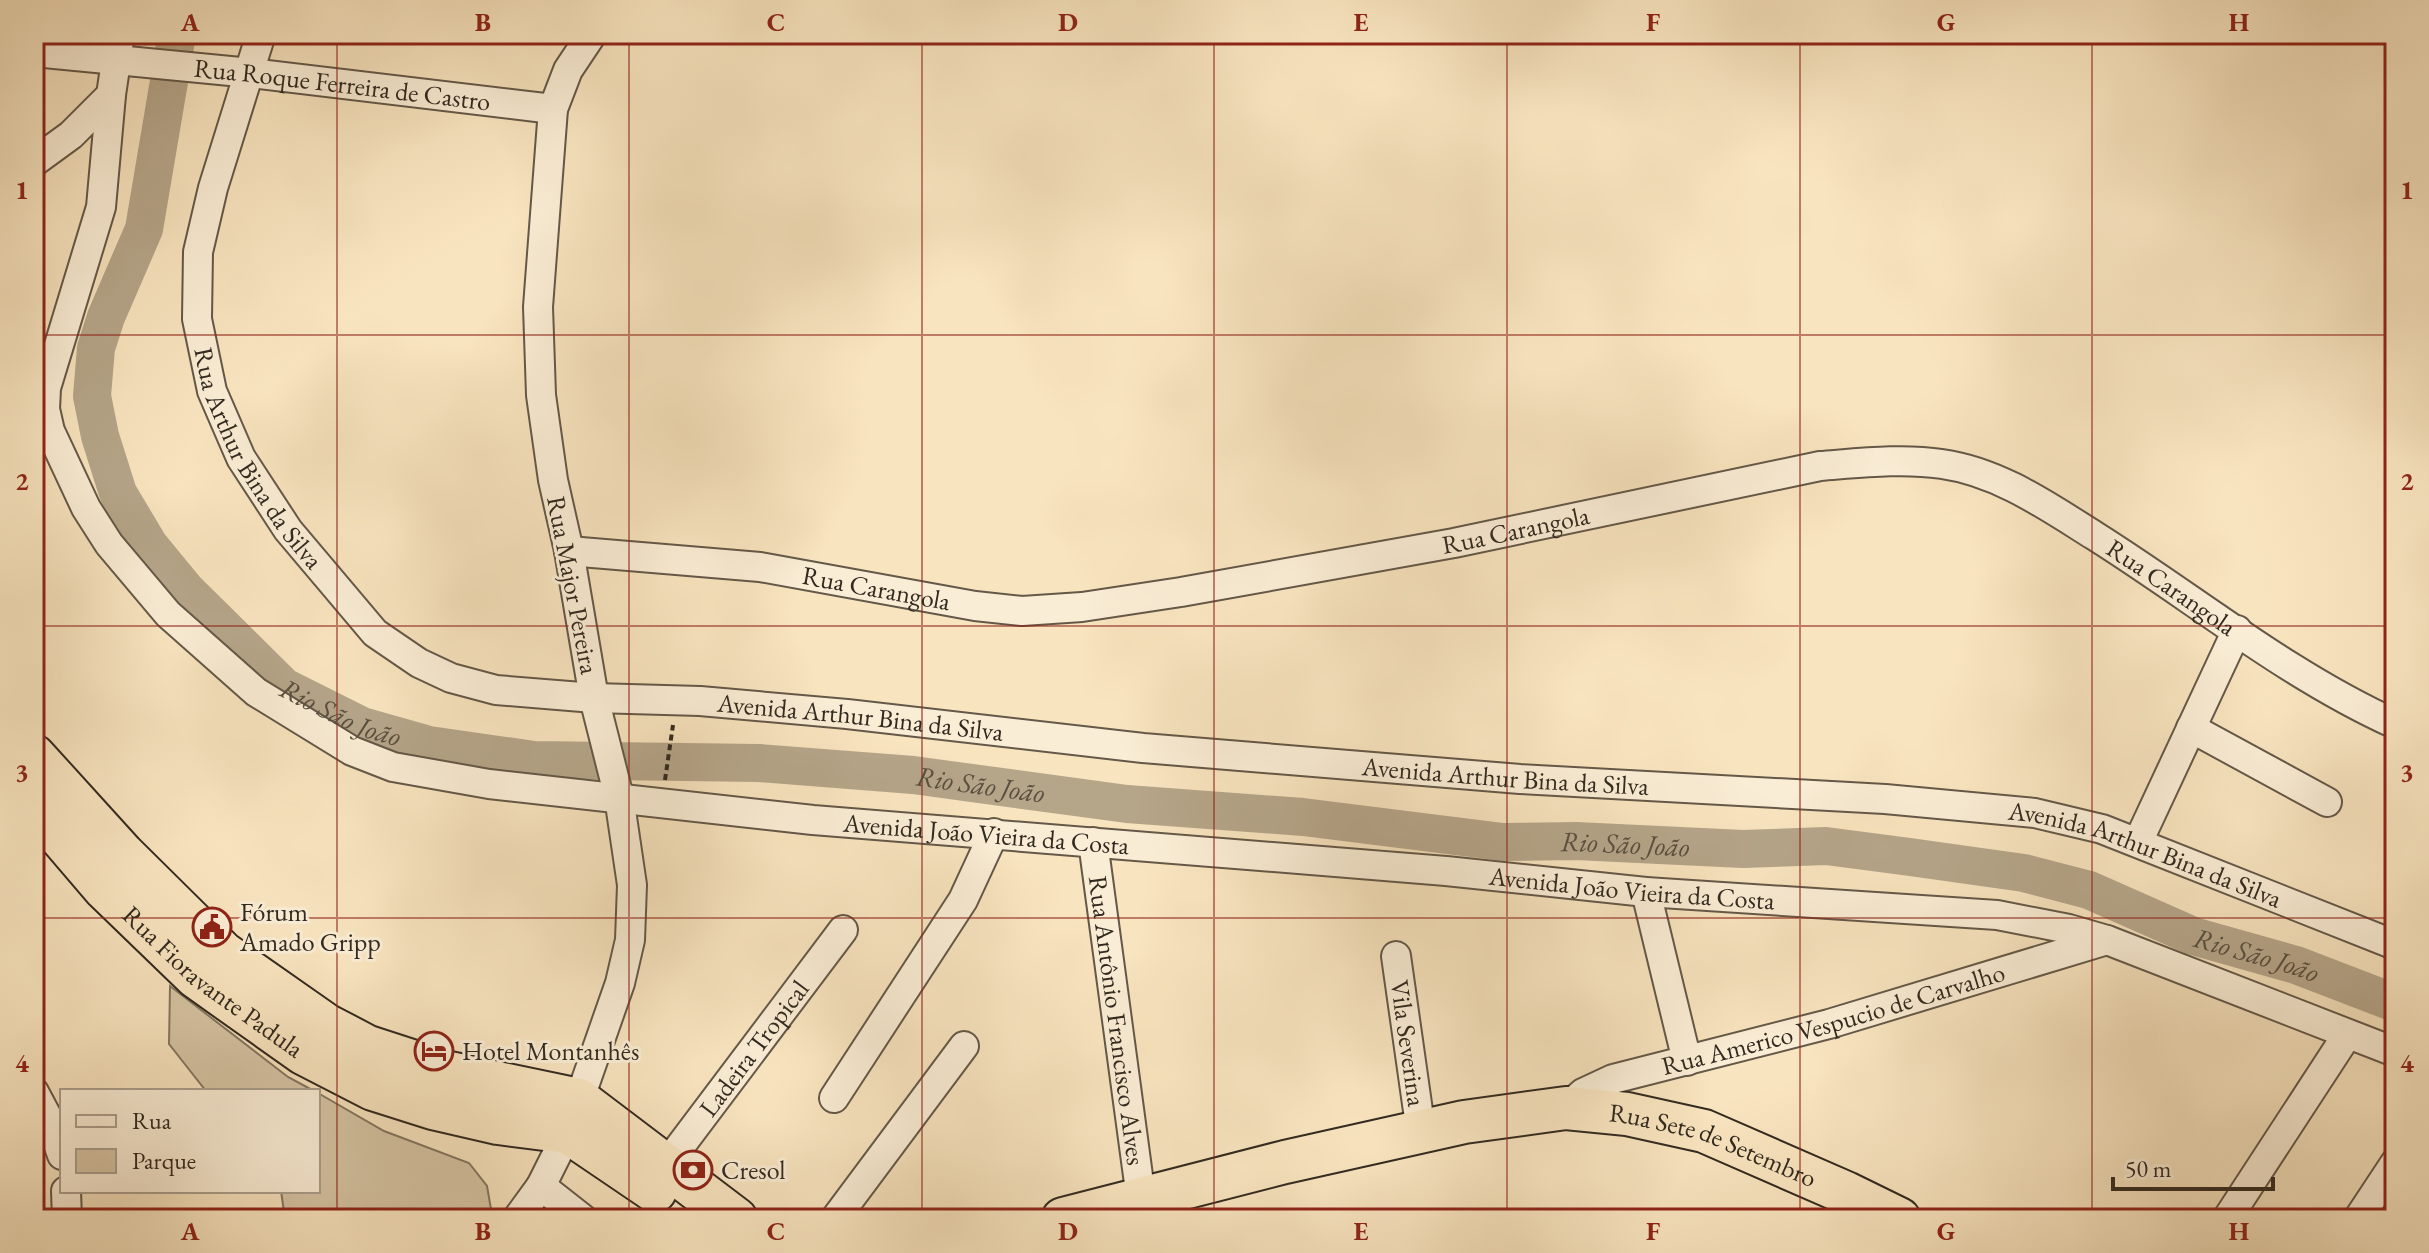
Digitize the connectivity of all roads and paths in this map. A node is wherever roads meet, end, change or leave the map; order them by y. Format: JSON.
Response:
{"nodes":[{"id":1,"x":261,"y":34,"type":"edge"},
{"id":2,"x":592,"y":34,"type":"edge"},
{"id":3,"x":34,"y":52,"type":"edge"},
{"id":4,"x":122,"y":52,"type":"edge"},
{"id":5,"x":251,"y":73,"type":"junction"},
{"id":6,"x":111,"y":95,"type":"junction"},
{"id":7,"x":553,"y":109,"type":"junction"},
{"id":8,"x":34,"y":162,"type":"edge"},
{"id":9,"x":569,"y":551,"type":"junction"},
{"id":10,"x":2237,"y":630,"type":"junction"},
{"id":11,"x":594,"y":698,"type":"junction"},
{"id":12,"x":2395,"y":724,"type":"edge"},
{"id":13,"x":673,"y":725,"type":"dead end"},
{"id":14,"x":2191,"y":728,"type":"junction"},
{"id":15,"x":34,"y":756,"type":"edge"},
{"id":16,"x":665,"y":779,"type":"dead end"},
{"id":17,"x":617,"y":791,"type":"junction"},
{"id":18,"x":2327,"y":802,"type":"dead end"},
{"id":19,"x":34,"y":806,"type":"edge"},
{"id":20,"x":994,"y":833,"type":"junction"},
{"id":21,"x":1093,"y":842,"type":"junction"},
{"id":22,"x":2138,"y":842,"type":"junction"},
{"id":23,"x":1646,"y":892,"type":"junction"},
{"id":24,"x":843,"y":930,"type":"dead end"},
{"id":25,"x":2107,"y":940,"type":"junction"},
{"id":26,"x":2395,"y":945,"type":"edge"},
{"id":27,"x":1396,"y":956,"type":"dead end"},
{"id":28,"x":2347,"y":1035,"type":"junction"},
{"id":29,"x":964,"y":1046,"type":"dead end"},
{"id":30,"x":2395,"y":1052,"type":"edge"},
{"id":31,"x":1687,"y":1061,"type":"junction"},
{"id":32,"x":34,"y":1092,"type":"edge"},
{"id":33,"x":834,"y":1098,"type":"dead end"},
{"id":34,"x":1566,"y":1108,"type":"junction"},
{"id":35,"x":573,"y":1116,"type":"junction"},
{"id":36,"x":42,"y":1130,"type":"edge"},
{"id":37,"x":1421,"y":1132,"type":"junction"},
{"id":38,"x":60,"y":1152,"type":"edge"},
{"id":39,"x":2395,"y":1163,"type":"edge"},
{"id":40,"x":666,"y":1165,"type":"junction"},
{"id":41,"x":541,"y":1186,"type":"junction"},
{"id":42,"x":66,"y":1193,"type":"edge"},
{"id":43,"x":1141,"y":1198,"type":"junction"},
{"id":44,"x":67,"y":1219,"type":"edge"},
{"id":45,"x":517,"y":1219,"type":"edge"},
{"id":46,"x":583,"y":1219,"type":"edge"},
{"id":47,"x":692,"y":1219,"type":"edge"},
{"id":48,"x":736,"y":1219,"type":"edge"},
{"id":49,"x":835,"y":1219,"type":"edge"},
{"id":50,"x":1063,"y":1219,"type":"edge"},
{"id":51,"x":1899,"y":1219,"type":"edge"},
{"id":52,"x":2227,"y":1219,"type":"edge"},
{"id":53,"x":2358,"y":1219,"type":"edge"}],
"edges":[{"from":1,"to":5,"type":"street","name":"Rua Arthur Bina da Silva"},
{"from":2,"to":7,"type":"street","name":"Rua Major Pereira"},
{"from":3,"to":4,"type":"street","name":"Rua Roque Ferreira de Castro"},
{"from":4,"to":5,"type":"street","name":"Rua Roque Ferreira de Castro"},
{"from":4,"to":6,"type":"street","name":"Avenida João Vieira da Costa"},
{"from":5,"to":7,"type":"street","name":"Rua Roque Ferreira de Castro"},
{"from":5,"to":11,"type":"street","name":"Rua Arthur Bina da Silva"},
{"from":6,"to":8,"type":"street"},
{"from":6,"to":17,"type":"street","name":"Avenida João Vieira da Costa"},
{"from":7,"to":9,"type":"street","name":"Rua Major Pereira"},
{"from":9,"to":10,"type":"street","name":"Rua Carangola"},
{"from":9,"to":11,"type":"street","name":"Rua Major Pereira"},
{"from":10,"to":12,"type":"street","name":"Rua Carangola"},
{"from":10,"to":14,"type":"street"},
{"from":11,"to":17,"type":"street","name":"Rua Major Pereira"},
{"from":11,"to":22,"type":"street","name":"Avenida Arthur Bina da Silva"},
{"from":13,"to":16,"type":"path"},
{"from":14,"to":18,"type":"street"},
{"from":14,"to":22,"type":"street"},
{"from":15,"to":35,"type":"highway","name":"Rua Fioravante Padula"},
{"from":17,"to":20,"type":"street","name":"Avenida João Vieira da Costa"},
{"from":17,"to":35,"type":"street","name":"Rua Major Pereira"},
{"from":19,"to":35,"type":"highway","name":"Rua Fioravante Padula"},
{"from":20,"to":21,"type":"street","name":"Avenida João Vieira da Costa"},
{"from":20,"to":33,"type":"street"},
{"from":21,"to":23,"type":"street","name":"Avenida João Vieira da Costa"},
{"from":21,"to":43,"type":"street","name":"Rua Antônio Francisco Alves"},
{"from":22,"to":26,"type":"street","name":"Avenida Arthur Bina da Silva"},
{"from":23,"to":25,"type":"street","name":"Avenida João Vieira da Costa"},
{"from":23,"to":31,"type":"street"},
{"from":24,"to":40,"type":"street","name":"Ladeira Tropical"},
{"from":25,"to":28,"type":"street","name":"Avenida João Vieira da Costa"},
{"from":25,"to":31,"type":"street","name":"Rua Americo Vespucio de Carvalho"},
{"from":27,"to":37,"type":"street","name":"Vila Severina"},
{"from":28,"to":30,"type":"street","name":"Avenida João Vieira da Costa"},
{"from":28,"to":52,"type":"street"},
{"from":29,"to":49,"type":"street"},
{"from":31,"to":34,"type":"street","name":"Rua Americo Vespucio de Carvalho"},
{"from":32,"to":36,"type":"street"},
{"from":34,"to":37,"type":"highway","name":"Rua Sete de Setembro"},
{"from":34,"to":51,"type":"highway","name":"Rua Sete de Setembro"},
{"from":35,"to":40,"type":"highway"},
{"from":35,"to":41,"type":"street","name":"Rua Major Pereira"},
{"from":35,"to":47,"type":"highway"},
{"from":36,"to":38,"type":"street"},
{"from":37,"to":43,"type":"highway","name":"Rua Sete de Setembro"},
{"from":39,"to":53,"type":"street"},
{"from":40,"to":48,"type":"highway"},
{"from":41,"to":45,"type":"street","name":"Rua Major Pereira"},
{"from":41,"to":46,"type":"street"},
{"from":42,"to":44,"type":"street"},
{"from":43,"to":50,"type":"highway","name":"Rua Sete de Setembro"}]}
